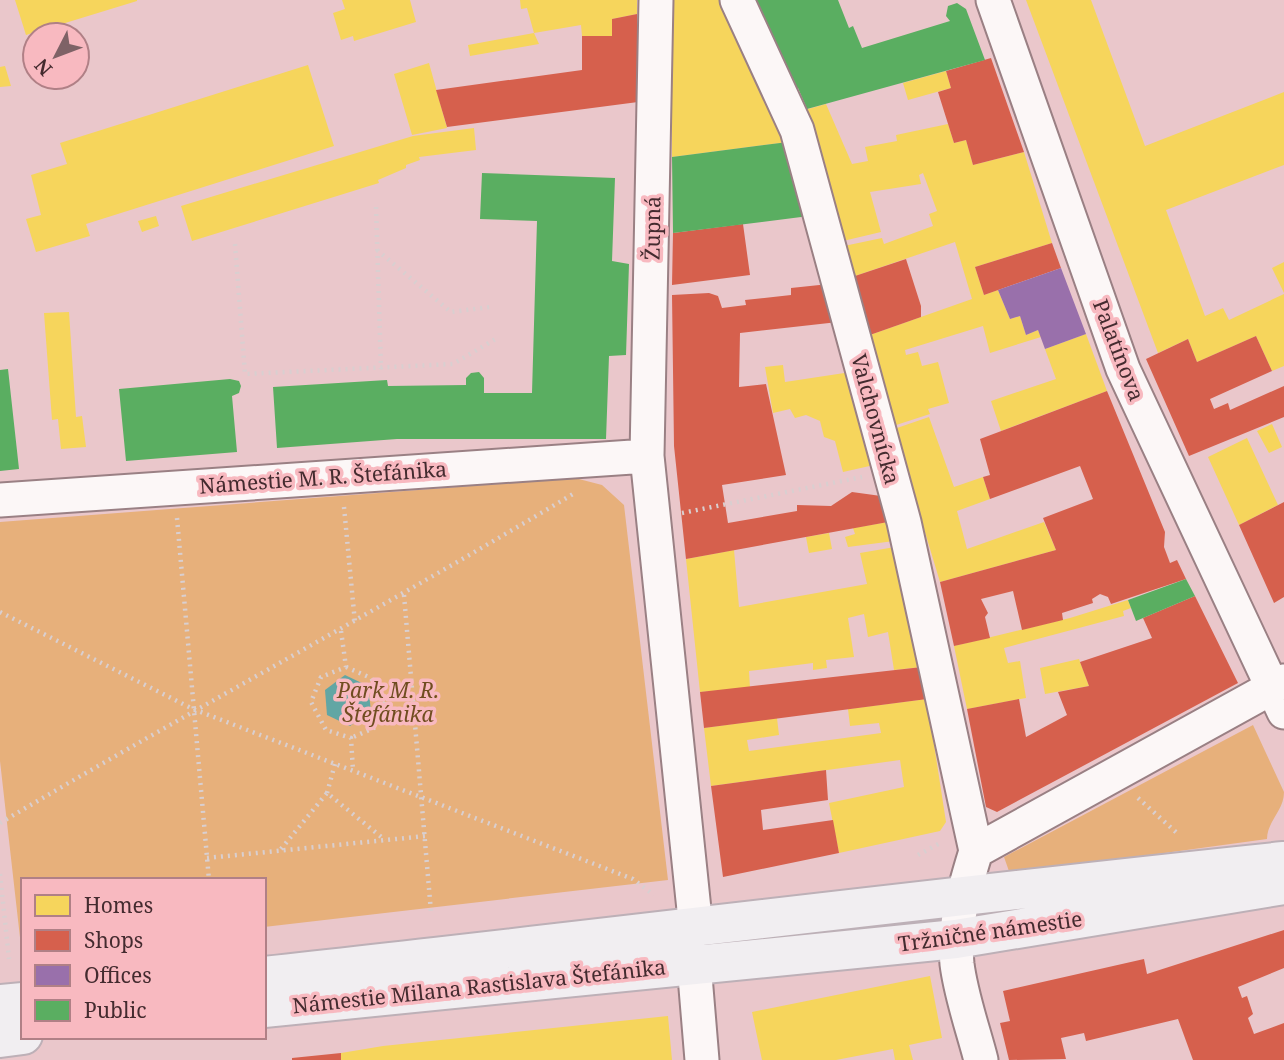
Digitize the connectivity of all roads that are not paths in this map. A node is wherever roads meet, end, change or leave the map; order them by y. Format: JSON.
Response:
{"nodes":[{"id":1,"x":656,"y":0,"type":"edge"},
{"id":2,"x":737,"y":0,"type":"edge"},
{"id":3,"x":993,"y":0,"type":"edge"},
{"id":4,"x":647,"y":456,"type":"junction"},
{"id":5,"x":0,"y":500,"type":"edge"},
{"id":6,"x":1280,"y":694,"type":"edge"},
{"id":7,"x":976,"y":851,"type":"junction"},
{"id":8,"x":1284,"y":861,"type":"edge"},
{"id":9,"x":1284,"y":885,"type":"edge"},
{"id":10,"x":962,"y":894,"type":"junction"},
{"id":11,"x":956,"y":939,"type":"junction"},
{"id":12,"x":695,"y":947,"type":"junction"},
{"id":13,"x":266,"y":976,"type":"edge"},
{"id":14,"x":21,"y":1002,"type":"edge"},
{"id":15,"x":0,"y":1004,"type":"edge"},
{"id":16,"x":266,"y":1007,"type":"edge"},
{"id":17,"x":21,"y":1035,"type":"edge"},
{"id":18,"x":0,"y":1038,"type":"edge"},
{"id":19,"x":702,"y":1060,"type":"edge"},
{"id":20,"x":981,"y":1060,"type":"edge"}],
"edges":[{"from":1,"to":4,"type":"street","name":"Župná"},
{"from":2,"to":7,"type":"street","name":"Valchovnícka"},
{"from":3,"to":6,"type":"street","name":"Palatínova"},
{"from":4,"to":5,"type":"street","name":"Námestie M. R. Štefánika"},
{"from":4,"to":12,"type":"street","name":"Župná"},
{"from":6,"to":7,"type":"street"},
{"from":7,"to":10,"type":"street","name":"Tržničné námestie"},
{"from":8,"to":10,"type":"main road","name":"Tržničné námestie"},
{"from":9,"to":11,"type":"main road","name":"Tržničné námestie"},
{"from":10,"to":11,"type":"street"},
{"from":10,"to":12,"type":"main road","name":"Tržničné námestie"},
{"from":11,"to":12,"type":"main road","name":"Tržničné námestie"},
{"from":11,"to":20,"type":"street"},
{"from":12,"to":13,"type":"main road"},
{"from":12,"to":16,"type":"main road","name":"Námestie Milana Rastislava Štefánika"},
{"from":12,"to":19,"type":"street","name":"Župná"},
{"from":14,"to":15,"type":"main road"},
{"from":17,"to":18,"type":"main road"}]}
